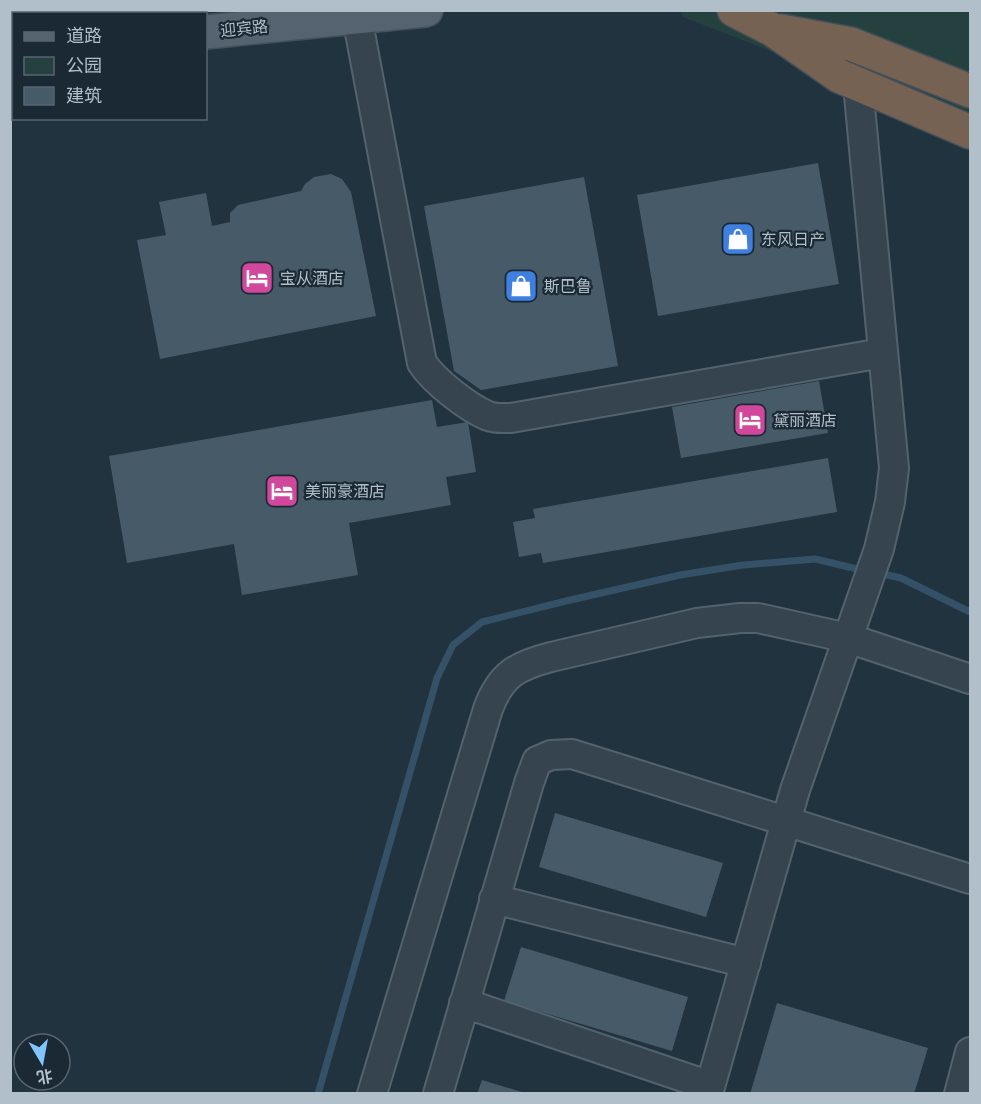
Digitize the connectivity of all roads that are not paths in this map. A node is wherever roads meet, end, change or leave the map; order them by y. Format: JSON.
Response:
{"nodes":[{"id":1,"x":426,"y":10,"type":"edge"},
{"id":2,"x":734,"y":10,"type":"edge"},
{"id":3,"x":357,"y":17,"type":"junction"},
{"id":4,"x":773,"y":30,"type":"junction"},
{"id":5,"x":207,"y":32,"type":"edge"},
{"id":6,"x":858,"y":85,"type":"junction"},
{"id":7,"x":970,"y":91,"type":"edge"},
{"id":8,"x":970,"y":132,"type":"edge"},
{"id":9,"x":882,"y":353,"type":"junction"},
{"id":10,"x":848,"y":638,"type":"junction"},
{"id":11,"x":970,"y":679,"type":"edge"},
{"id":12,"x":787,"y":821,"type":"junction"},
{"id":13,"x":970,"y":879,"type":"edge"},
{"id":14,"x":494,"y":898,"type":"junction"},
{"id":15,"x":746,"y":963,"type":"junction"},
{"id":16,"x":464,"y":1003,"type":"junction"},
{"id":17,"x":970,"y":1052,"type":"edge"},
{"id":18,"x":709,"y":1090,"type":"edge"},
{"id":19,"x":372,"y":1094,"type":"edge"},
{"id":20,"x":438,"y":1094,"type":"edge"},
{"id":21,"x":959,"y":1094,"type":"edge"}],
"edges":[{"from":1,"to":3,"type":"main road","name":"迎宾路"},
{"from":2,"to":4,"type":"highway"},
{"from":3,"to":5,"type":"main road","name":"迎宾路"},
{"from":3,"to":9,"type":"street"},
{"from":4,"to":6,"type":"highway"},
{"from":4,"to":7,"type":"highway"},
{"from":6,"to":8,"type":"highway"},
{"from":6,"to":9,"type":"street"},
{"from":9,"to":10,"type":"street"},
{"from":10,"to":11,"type":"street"},
{"from":10,"to":12,"type":"street"},
{"from":10,"to":19,"type":"street"},
{"from":12,"to":13,"type":"street"},
{"from":12,"to":14,"type":"street"},
{"from":12,"to":15,"type":"street"},
{"from":14,"to":15,"type":"street"},
{"from":14,"to":16,"type":"street"},
{"from":15,"to":18,"type":"street"},
{"from":16,"to":18,"type":"street"},
{"from":16,"to":20,"type":"street"},
{"from":17,"to":21,"type":"street"}]}
